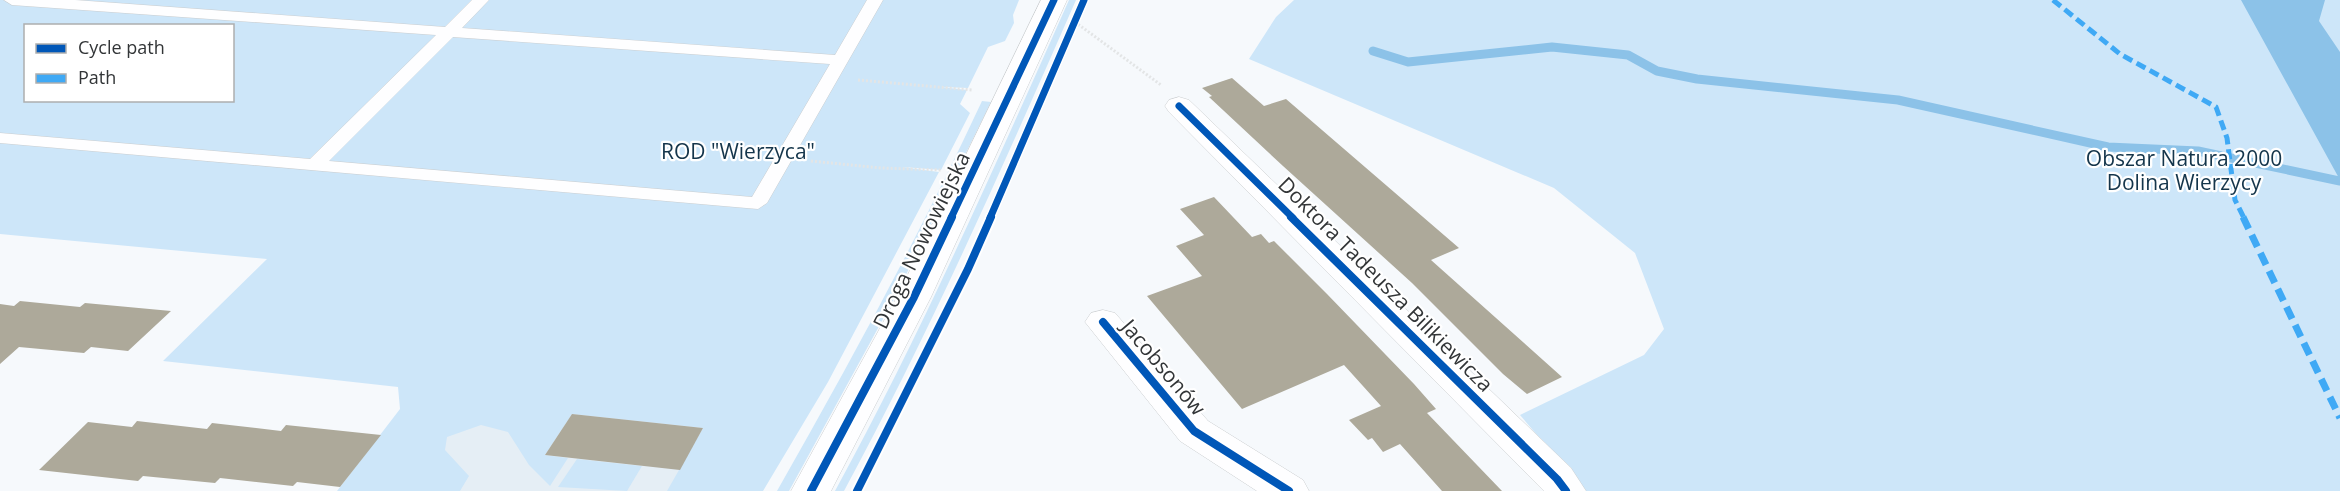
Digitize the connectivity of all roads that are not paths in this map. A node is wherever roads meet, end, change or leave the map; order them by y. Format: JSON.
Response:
{"nodes":[{"id":1,"x":12,"y":0,"type":"edge"},
{"id":2,"x":481,"y":0,"type":"edge"},
{"id":3,"x":875,"y":0,"type":"edge"},
{"id":4,"x":1065,"y":11,"type":"edge"},
{"id":5,"x":449,"y":32,"type":"junction"},
{"id":6,"x":840,"y":60,"type":"junction"},
{"id":7,"x":1179,"y":106,"type":"road end"},
{"id":8,"x":0,"y":138,"type":"edge"},
{"id":9,"x":314,"y":165,"type":"junction"},
{"id":10,"x":1103,"y":322,"type":"dead end"},
{"id":11,"x":811,"y":491,"type":"edge"},
{"id":12,"x":1289,"y":491,"type":"edge"},
{"id":13,"x":1566,"y":491,"type":"edge"}],
"edges":[{"from":1,"to":5,"type":"lane"},
{"from":2,"to":5,"type":"lane"},
{"from":3,"to":6,"type":"lane"},
{"from":4,"to":11,"type":"street","name":"Droga Nowowiejska"},
{"from":5,"to":6,"type":"lane"},
{"from":5,"to":9,"type":"lane"},
{"from":6,"to":9,"type":"lane"},
{"from":7,"to":13,"type":"street","name":"Doktora Tadeusza Bilikiewicza"},
{"from":8,"to":9,"type":"lane"},
{"from":10,"to":12,"type":"street","name":"Jacobsonów"}]}
